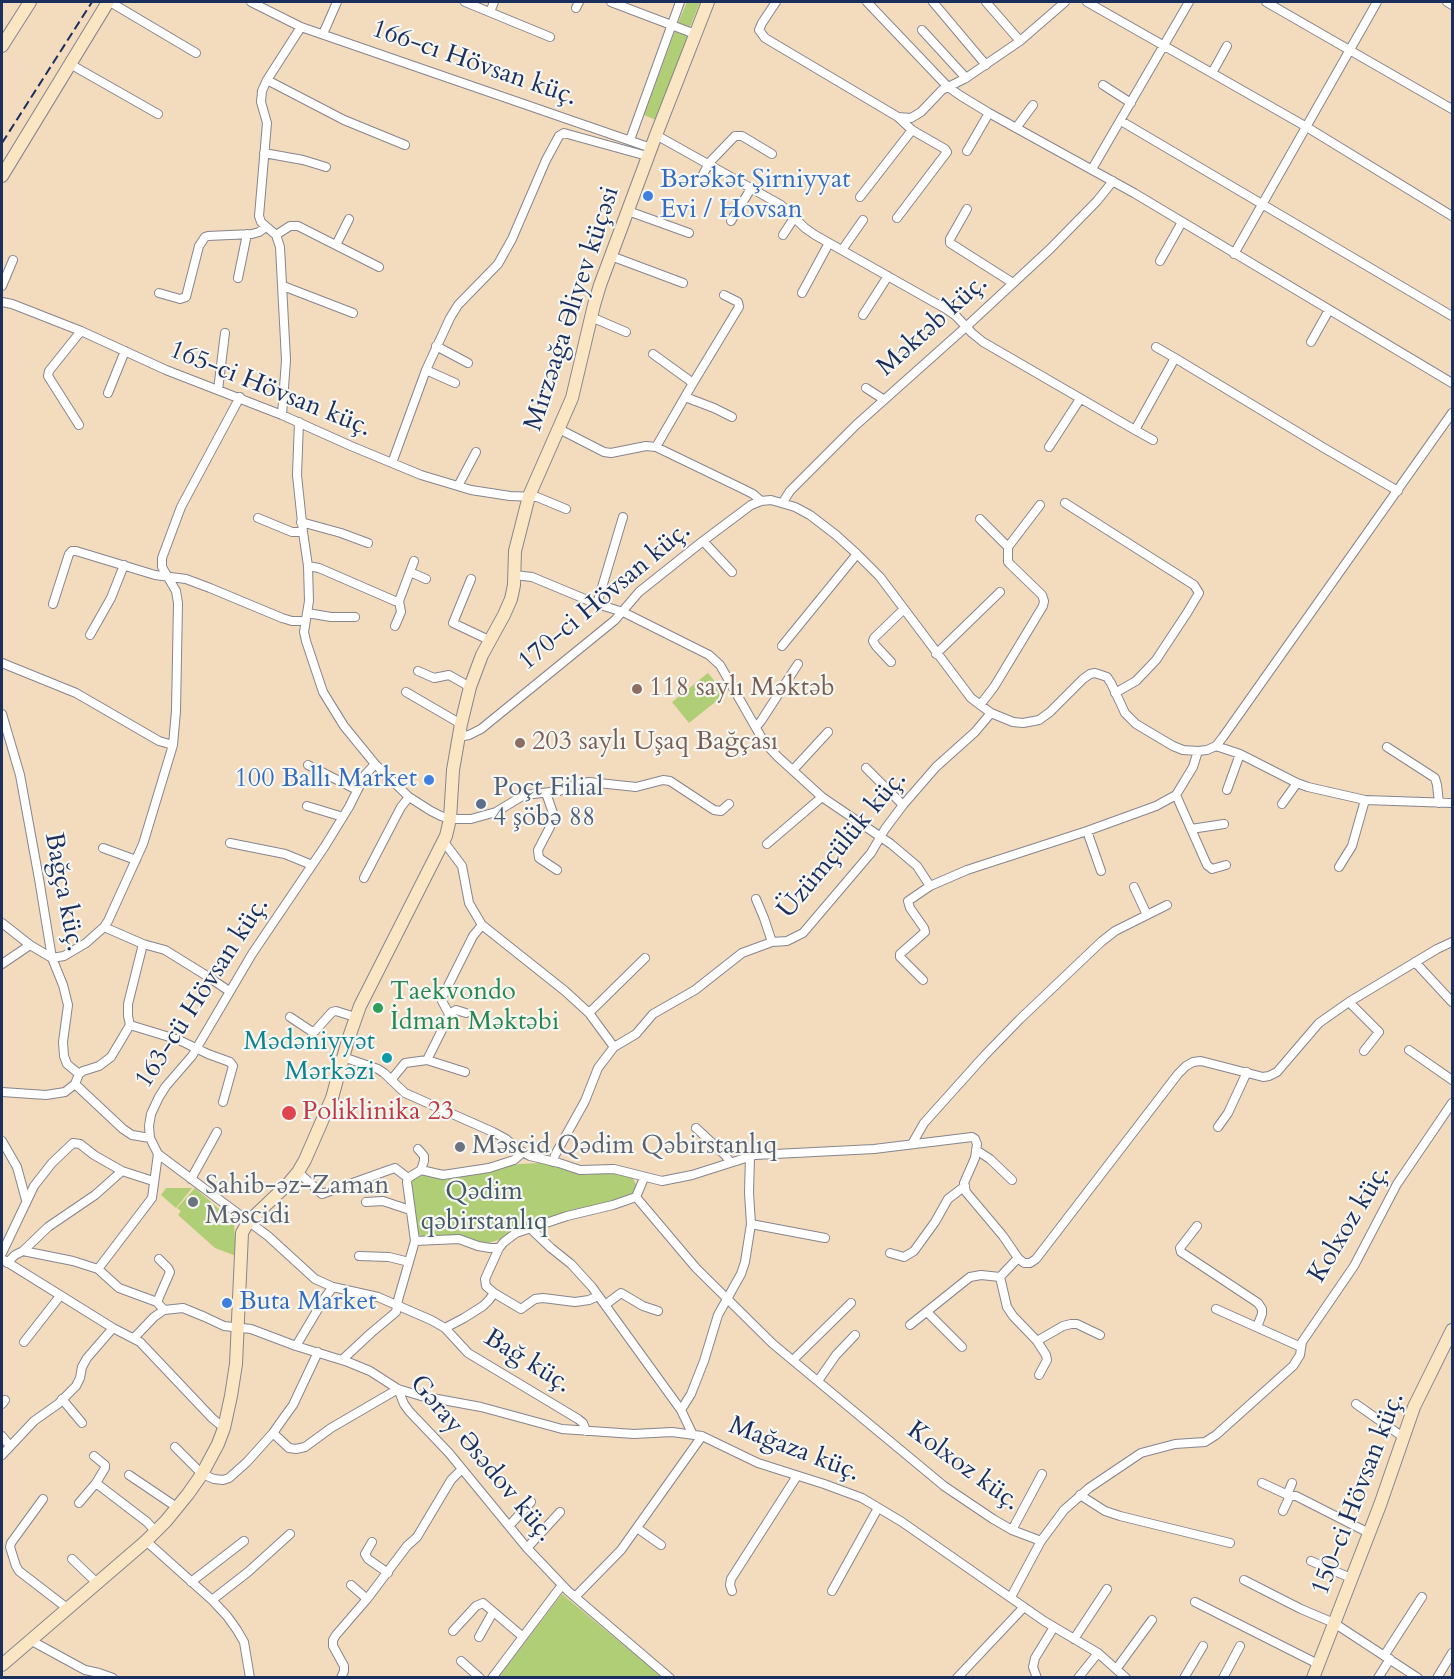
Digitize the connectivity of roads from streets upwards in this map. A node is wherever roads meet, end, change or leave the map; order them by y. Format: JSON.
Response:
{"nodes":[{"id":1,"x":30,"y":2,"type":"edge"},
{"id":2,"x":109,"y":2,"type":"edge"},
{"id":3,"x":337,"y":2,"type":"edge"},
{"id":4,"x":465,"y":2,"type":"edge"},
{"id":5,"x":494,"y":2,"type":"edge"},
{"id":6,"x":611,"y":2,"type":"edge"},
{"id":7,"x":680,"y":2,"type":"edge"},
{"id":8,"x":708,"y":2,"type":"edge"},
{"id":9,"x":776,"y":2,"type":"edge"},
{"id":10,"x":867,"y":2,"type":"edge"},
{"id":11,"x":933,"y":2,"type":"edge"},
{"id":12,"x":986,"y":2,"type":"edge"},
{"id":13,"x":1065,"y":2,"type":"edge"},
{"id":14,"x":1087,"y":2,"type":"edge"},
{"id":15,"x":1189,"y":2,"type":"edge"},
{"id":16,"x":1266,"y":2,"type":"edge"},
{"id":17,"x":1377,"y":2,"type":"edge"},
{"id":18,"x":1447,"y":2,"type":"edge"},
{"id":19,"x":257,"y":3,"type":"edge"},
{"id":20,"x":1054,"y":5,"type":"edge"},
{"id":21,"x":1452,"y":5,"type":"edge"},
{"id":22,"x":490,"y":12,"type":"junction"},
{"id":23,"x":672,"y":24,"type":"junction"},
{"id":24,"x":301,"y":27,"type":"junction"},
{"id":25,"x":922,"y":30,"type":"dead end"},
{"id":26,"x":323,"y":34,"type":"junction"},
{"id":27,"x":695,"y":34,"type":"junction"},
{"id":28,"x":550,"y":37,"type":"dead end"},
{"id":29,"x":1020,"y":41,"type":"junction"},
{"id":30,"x":1164,"y":45,"type":"junction"},
{"id":31,"x":2,"y":46,"type":"edge"},
{"id":32,"x":1227,"y":46,"type":"dead end"},
{"id":33,"x":1350,"y":50,"type":"junction"},
{"id":34,"x":196,"y":53,"type":"dead end"},
{"id":35,"x":70,"y":64,"type":"junction"},
{"id":36,"x":986,"y":65,"type":"junction"},
{"id":37,"x":1212,"y":73,"type":"junction"},
{"id":38,"x":966,"y":78,"type":"junction"},
{"id":39,"x":267,"y":80,"type":"junction"},
{"id":40,"x":1103,"y":85,"type":"dead end"},
{"id":41,"x":948,"y":87,"type":"junction"},
{"id":42,"x":1131,"y":103,"type":"junction"},
{"id":43,"x":1033,"y":105,"type":"dead end"},
{"id":44,"x":1452,"y":109,"type":"edge"},
{"id":45,"x":989,"y":113,"type":"junction"},
{"id":46,"x":158,"y":114,"type":"dead end"},
{"id":47,"x":898,"y":117,"type":"junction"},
{"id":48,"x":1121,"y":121,"type":"junction"},
{"id":49,"x":1305,"y":126,"type":"junction"},
{"id":50,"x":1016,"y":128,"type":"junction"},
{"id":51,"x":912,"y":130,"type":"junction"},
{"id":52,"x":656,"y":135,"type":"junction"},
{"id":53,"x":630,"y":140,"type":"junction"},
{"id":54,"x":405,"y":145,"type":"dead end"},
{"id":55,"x":967,"y":151,"type":"dead end"},
{"id":56,"x":649,"y":152,"type":"junction"},
{"id":57,"x":264,"y":153,"type":"junction"},
{"id":58,"x":772,"y":154,"type":"dead end"},
{"id":59,"x":710,"y":163,"type":"junction"},
{"id":60,"x":326,"y":167,"type":"dead end"},
{"id":61,"x":1092,"y":169,"type":"junction"},
{"id":62,"x":2,"y":176,"type":"edge"},
{"id":63,"x":1113,"y":181,"type":"junction"},
{"id":64,"x":699,"y":182,"type":"dead end"},
{"id":65,"x":752,"y":187,"type":"junction"},
{"id":66,"x":860,"y":197,"type":"dead end"},
{"id":67,"x":1261,"y":204,"type":"junction"},
{"id":68,"x":967,"y":209,"type":"dead end"},
{"id":69,"x":628,"y":211,"type":"junction"},
{"id":70,"x":1452,"y":216,"type":"edge"},
{"id":71,"x":794,"y":218,"type":"junction"},
{"id":72,"x":897,"y":218,"type":"dead end"},
{"id":73,"x":349,"y":219,"type":"dead end"},
{"id":74,"x":863,"y":220,"type":"dead end"},
{"id":75,"x":731,"y":221,"type":"dead end"},
{"id":76,"x":1182,"y":222,"type":"junction"},
{"id":77,"x":266,"y":227,"type":"junction"},
{"id":78,"x":689,"y":233,"type":"dead end"},
{"id":79,"x":247,"y":234,"type":"junction"},
{"id":80,"x":276,"y":235,"type":"junction"},
{"id":81,"x":783,"y":235,"type":"dead end"},
{"id":82,"x":829,"y":243,"type":"junction"},
{"id":83,"x":336,"y":245,"type":"junction"},
{"id":84,"x":842,"y":250,"type":"junction"},
{"id":85,"x":1234,"y":254,"type":"junction"},
{"id":86,"x":611,"y":256,"type":"junction"},
{"id":87,"x":13,"y":260,"type":"dead end"},
{"id":88,"x":1160,"y":261,"type":"dead end"},
{"id":89,"x":379,"y":267,"type":"dead end"},
{"id":90,"x":888,"y":276,"type":"junction"},
{"id":91,"x":238,"y":278,"type":"dead end"},
{"id":92,"x":683,"y":283,"type":"dead end"},
{"id":93,"x":1013,"y":283,"type":"junction"},
{"id":94,"x":2,"y":286,"type":"edge"},
{"id":95,"x":283,"y":286,"type":"junction"},
{"id":96,"x":159,"y":293,"type":"dead end"},
{"id":97,"x":802,"y":293,"type":"dead end"},
{"id":98,"x":723,"y":295,"type":"dead end"},
{"id":99,"x":2,"y":302,"type":"edge"},
{"id":100,"x":1329,"y":310,"type":"junction"},
{"id":101,"x":353,"y":313,"type":"dead end"},
{"id":102,"x":863,"y":315,"type":"dead end"},
{"id":103,"x":1452,"y":316,"type":"edge"},
{"id":104,"x":591,"y":317,"type":"junction"},
{"id":105,"x":967,"y":326,"type":"junction"},
{"id":106,"x":81,"y":331,"type":"junction"},
{"id":107,"x":626,"y":332,"type":"dead end"},
{"id":108,"x":225,"y":333,"type":"dead end"},
{"id":109,"x":1311,"y":342,"type":"dead end"},
{"id":110,"x":436,"y":346,"type":"junction"},
{"id":111,"x":1156,"y":347,"type":"dead end"},
{"id":112,"x":125,"y":351,"type":"junction"},
{"id":113,"x":653,"y":354,"type":"dead end"},
{"id":114,"x":1175,"y":358,"type":"junction"},
{"id":115,"x":468,"y":363,"type":"dead end"},
{"id":116,"x":426,"y":370,"type":"junction"},
{"id":117,"x":455,"y":383,"type":"dead end"},
{"id":118,"x":693,"y":383,"type":"junction"},
{"id":119,"x":1452,"y":383,"type":"edge"},
{"id":120,"x":866,"y":388,"type":"dead end"},
{"id":121,"x":218,"y":390,"type":"junction"},
{"id":122,"x":108,"y":393,"type":"dead end"},
{"id":123,"x":685,"y":396,"type":"junction"},
{"id":124,"x":240,"y":397,"type":"junction"},
{"id":125,"x":883,"y":399,"type":"junction"},
{"id":126,"x":1080,"y":399,"type":"junction"},
{"id":127,"x":1452,"y":413,"type":"edge"},
{"id":128,"x":282,"y":415,"type":"junction"},
{"id":129,"x":732,"y":417,"type":"dead end"},
{"id":130,"x":299,"y":422,"type":"junction"},
{"id":131,"x":79,"y":425,"type":"dead end"},
{"id":132,"x":559,"y":429,"type":"junction"},
{"id":133,"x":1135,"y":430,"type":"junction"},
{"id":134,"x":1153,"y":440,"type":"dead end"},
{"id":135,"x":656,"y":447,"type":"junction"},
{"id":136,"x":1049,"y":447,"type":"dead end"},
{"id":137,"x":476,"y":452,"type":"dead end"},
{"id":138,"x":392,"y":463,"type":"junction"},
{"id":139,"x":458,"y":486,"type":"junction"},
{"id":140,"x":1398,"y":490,"type":"junction"},
{"id":141,"x":529,"y":496,"type":"junction"},
{"id":142,"x":760,"y":501,"type":"junction"},
{"id":143,"x":783,"y":502,"type":"junction"},
{"id":144,"x":1065,"y":503,"type":"dead end"},
{"id":145,"x":1040,"y":505,"type":"dead end"},
{"id":146,"x":566,"y":509,"type":"dead end"},
{"id":147,"x":623,"y":517,"type":"dead end"},
{"id":148,"x":258,"y":518,"type":"dead end"},
{"id":149,"x":980,"y":519,"type":"dead end"},
{"id":150,"x":302,"y":522,"type":"junction"},
{"id":151,"x":303,"y":532,"type":"junction"},
{"id":152,"x":703,"y":541,"type":"junction"},
{"id":153,"x":368,"y":543,"type":"dead end"},
{"id":154,"x":1008,"y":547,"type":"junction"},
{"id":155,"x":857,"y":554,"type":"junction"},
{"id":156,"x":414,"y":561,"type":"dead end"},
{"id":157,"x":124,"y":565,"type":"junction"},
{"id":158,"x":308,"y":566,"type":"junction"},
{"id":159,"x":410,"y":572,"type":"junction"},
{"id":160,"x":732,"y":572,"type":"dead end"},
{"id":161,"x":514,"y":575,"type":"junction"},
{"id":162,"x":168,"y":577,"type":"junction"},
{"id":163,"x":426,"y":579,"type":"dead end"},
{"id":164,"x":471,"y":579,"type":"dead end"},
{"id":165,"x":1000,"y":592,"type":"dead end"},
{"id":166,"x":399,"y":601,"type":"junction"},
{"id":167,"x":53,"y":604,"type":"dead end"},
{"id":168,"x":597,"y":604,"type":"junction"},
{"id":169,"x":904,"y":609,"type":"junction"},
{"id":170,"x":622,"y":612,"type":"junction"},
{"id":171,"x":306,"y":617,"type":"junction"},
{"id":172,"x":355,"y":617,"type":"dead end"},
{"id":173,"x":395,"y":626,"type":"dead end"},
{"id":174,"x":90,"y":635,"type":"dead end"},
{"id":175,"x":489,"y":640,"type":"junction"},
{"id":176,"x":782,"y":646,"type":"dead end"},
{"id":177,"x":936,"y":654,"type":"junction"},
{"id":178,"x":891,"y":662,"type":"dead end"},
{"id":179,"x":2,"y":663,"type":"edge"},
{"id":180,"x":798,"y":664,"type":"dead end"},
{"id":181,"x":418,"y":671,"type":"dead end"},
{"id":182,"x":470,"y":687,"type":"junction"},
{"id":183,"x":406,"y":692,"type":"dead end"},
{"id":184,"x":1115,"y":693,"type":"junction"},
{"id":185,"x":980,"y":705,"type":"junction"},
{"id":186,"x":991,"y":713,"type":"junction"},
{"id":187,"x":2,"y":714,"type":"edge"},
{"id":188,"x":460,"y":724,"type":"junction"},
{"id":189,"x":756,"y":727,"type":"junction"},
{"id":190,"x":828,"y":732,"type":"dead end"},
{"id":191,"x":458,"y":737,"type":"junction"},
{"id":192,"x":173,"y":745,"type":"junction"},
{"id":193,"x":1216,"y":746,"type":"junction"},
{"id":194,"x":1387,"y":747,"type":"dead end"},
{"id":195,"x":1197,"y":751,"type":"junction"},
{"id":196,"x":1240,"y":754,"type":"junction"},
{"id":197,"x":375,"y":764,"type":"junction"},
{"id":198,"x":308,"y":765,"type":"dead end"},
{"id":199,"x":866,"y":768,"type":"dead end"},
{"id":200,"x":793,"y":770,"type":"junction"},
{"id":201,"x":1297,"y":783,"type":"junction"},
{"id":202,"x":357,"y":790,"type":"junction"},
{"id":203,"x":1227,"y":790,"type":"dead end"},
{"id":204,"x":546,"y":793,"type":"junction"},
{"id":205,"x":1176,"y":795,"type":"junction"},
{"id":206,"x":822,"y":796,"type":"junction"},
{"id":207,"x":409,"y":797,"type":"junction"},
{"id":208,"x":1365,"y":800,"type":"junction"},
{"id":209,"x":1438,"y":803,"type":"junction"},
{"id":210,"x":1452,"y":803,"type":"edge"},
{"id":211,"x":729,"y":804,"type":"dead end"},
{"id":212,"x":1282,"y":804,"type":"dead end"},
{"id":213,"x":903,"y":805,"type":"junction"},
{"id":214,"x":307,"y":806,"type":"dead end"},
{"id":215,"x":343,"y":817,"type":"junction"},
{"id":216,"x":450,"y":819,"type":"junction"},
{"id":217,"x":1224,"y":824,"type":"dead end"},
{"id":218,"x":1191,"y":830,"type":"junction"},
{"id":219,"x":1087,"y":831,"type":"junction"},
{"id":220,"x":881,"y":837,"type":"junction"},
{"id":221,"x":444,"y":842,"type":"junction"},
{"id":222,"x":230,"y":843,"type":"dead end"},
{"id":223,"x":767,"y":844,"type":"dead end"},
{"id":224,"x":103,"y":848,"type":"dead end"},
{"id":225,"x":136,"y":860,"type":"junction"},
{"id":226,"x":312,"y":865,"type":"junction"},
{"id":227,"x":1226,"y":865,"type":"dead end"},
{"id":228,"x":1340,"y":867,"type":"dead end"},
{"id":229,"x":558,"y":870,"type":"dead end"},
{"id":230,"x":1101,"y":871,"type":"dead end"},
{"id":231,"x":364,"y":878,"type":"dead end"},
{"id":232,"x":930,"y":885,"type":"junction"},
{"id":233,"x":1134,"y":886,"type":"dead end"},
{"id":234,"x":756,"y":899,"type":"dead end"},
{"id":235,"x":1167,"y":905,"type":"dead end"},
{"id":236,"x":1148,"y":915,"type":"junction"},
{"id":237,"x":2,"y":923,"type":"edge"},
{"id":238,"x":482,"y":926,"type":"junction"},
{"id":239,"x":104,"y":927,"type":"junction"},
{"id":240,"x":772,"y":942,"type":"junction"},
{"id":241,"x":1452,"y":942,"type":"edge"},
{"id":242,"x":143,"y":944,"type":"junction"},
{"id":243,"x":30,"y":945,"type":"junction"},
{"id":244,"x":52,"y":958,"type":"junction"},
{"id":245,"x":645,"y":958,"type":"dead end"},
{"id":246,"x":1415,"y":962,"type":"junction"},
{"id":247,"x":2,"y":964,"type":"edge"},
{"id":248,"x":923,"y":980,"type":"dead end"},
{"id":249,"x":229,"y":991,"type":"junction"},
{"id":250,"x":1349,"y":1002,"type":"junction"},
{"id":251,"x":1452,"y":1002,"type":"edge"},
{"id":252,"x":466,"y":1013,"type":"dead end"},
{"id":253,"x":589,"y":1013,"type":"junction"},
{"id":254,"x":449,"y":1014,"type":"junction"},
{"id":255,"x":290,"y":1017,"type":"dead end"},
{"id":256,"x":355,"y":1017,"type":"junction"},
{"id":257,"x":130,"y":1025,"type":"junction"},
{"id":258,"x":614,"y":1047,"type":"junction"},
{"id":259,"x":196,"y":1048,"type":"junction"},
{"id":260,"x":1409,"y":1050,"type":"dead end"},
{"id":261,"x":1364,"y":1052,"type":"dead end"},
{"id":262,"x":343,"y":1057,"type":"junction"},
{"id":263,"x":427,"y":1060,"type":"junction"},
{"id":264,"x":465,"y":1072,"type":"dead end"},
{"id":265,"x":1247,"y":1072,"type":"junction"},
{"id":266,"x":79,"y":1074,"type":"junction"},
{"id":267,"x":391,"y":1080,"type":"junction"},
{"id":268,"x":1452,"y":1080,"type":"edge"},
{"id":269,"x":75,"y":1084,"type":"junction"},
{"id":270,"x":2,"y":1092,"type":"edge"},
{"id":271,"x":223,"y":1102,"type":"dead end"},
{"id":272,"x":1452,"y":1103,"type":"edge"},
{"id":273,"x":1218,"y":1127,"type":"dead end"},
{"id":274,"x":696,"y":1128,"type":"dead end"},
{"id":275,"x":216,"y":1132,"type":"dead end"},
{"id":276,"x":150,"y":1138,"type":"junction"},
{"id":277,"x":2,"y":1141,"type":"edge"},
{"id":278,"x":912,"y":1144,"type":"junction"},
{"id":279,"x":418,"y":1149,"type":"dead end"},
{"id":280,"x":976,"y":1150,"type":"junction"},
{"id":281,"x":523,"y":1152,"type":"junction"},
{"id":282,"x":158,"y":1154,"type":"junction"},
{"id":283,"x":750,"y":1155,"type":"junction"},
{"id":284,"x":553,"y":1162,"type":"junction"},
{"id":285,"x":730,"y":1162,"type":"junction"},
{"id":286,"x":421,"y":1170,"type":"junction"},
{"id":287,"x":122,"y":1171,"type":"junction"},
{"id":288,"x":298,"y":1172,"type":"junction"},
{"id":289,"x":408,"y":1178,"type":"junction"},
{"id":290,"x":644,"y":1178,"type":"junction"},
{"id":291,"x":191,"y":1179,"type":"junction"},
{"id":292,"x":1012,"y":1180,"type":"dead end"},
{"id":293,"x":153,"y":1181,"type":"junction"},
{"id":294,"x":965,"y":1186,"type":"junction"},
{"id":295,"x":636,"y":1197,"type":"junction"},
{"id":296,"x":26,"y":1200,"type":"junction"},
{"id":297,"x":366,"y":1202,"type":"dead end"},
{"id":298,"x":410,"y":1210,"type":"junction"},
{"id":299,"x":248,"y":1222,"type":"junction"},
{"id":300,"x":751,"y":1224,"type":"junction"},
{"id":301,"x":1197,"y":1226,"type":"dead end"},
{"id":302,"x":531,"y":1228,"type":"junction"},
{"id":303,"x":825,"y":1238,"type":"dead end"},
{"id":304,"x":415,"y":1241,"type":"junction"},
{"id":305,"x":499,"y":1248,"type":"junction"},
{"id":306,"x":23,"y":1251,"type":"junction"},
{"id":307,"x":2,"y":1253,"type":"edge"},
{"id":308,"x":890,"y":1253,"type":"dead end"},
{"id":309,"x":359,"y":1256,"type":"dead end"},
{"id":310,"x":1018,"y":1258,"type":"junction"},
{"id":311,"x":159,"y":1259,"type":"dead end"},
{"id":312,"x":4,"y":1261,"type":"edge"},
{"id":313,"x":409,"y":1262,"type":"junction"},
{"id":314,"x":98,"y":1269,"type":"junction"},
{"id":315,"x":1000,"y":1277,"type":"junction"},
{"id":316,"x":333,"y":1287,"type":"junction"},
{"id":317,"x":494,"y":1293,"type":"junction"},
{"id":318,"x":60,"y":1296,"type":"junction"},
{"id":319,"x":598,"y":1296,"type":"junction"},
{"id":320,"x":727,"y":1299,"type":"junction"},
{"id":321,"x":157,"y":1302,"type":"junction"},
{"id":322,"x":851,"y":1303,"type":"dead end"},
{"id":323,"x":605,"y":1305,"type":"junction"},
{"id":324,"x":398,"y":1306,"type":"junction"},
{"id":325,"x":1216,"y":1309,"type":"dead end"},
{"id":326,"x":164,"y":1310,"type":"junction"},
{"id":327,"x":658,"y":1311,"type":"dead end"},
{"id":328,"x":927,"y":1312,"type":"junction"},
{"id":329,"x":910,"y":1324,"type":"dead end"},
{"id":330,"x":1257,"y":1327,"type":"junction"},
{"id":331,"x":113,"y":1328,"type":"junction"},
{"id":332,"x":238,"y":1328,"type":"junction"},
{"id":333,"x":445,"y":1328,"type":"junction"},
{"id":334,"x":1452,"y":1330,"type":"edge"},
{"id":335,"x":855,"y":1335,"type":"dead end"},
{"id":336,"x":1100,"y":1335,"type":"dead end"},
{"id":337,"x":134,"y":1338,"type":"junction"},
{"id":338,"x":1037,"y":1341,"type":"junction"},
{"id":339,"x":24,"y":1342,"type":"dead end"},
{"id":340,"x":296,"y":1346,"type":"junction"},
{"id":341,"x":962,"y":1347,"type":"dead end"},
{"id":342,"x":1301,"y":1347,"type":"junction"},
{"id":343,"x":318,"y":1352,"type":"junction"},
{"id":344,"x":342,"y":1360,"type":"junction"},
{"id":345,"x":793,"y":1360,"type":"junction"},
{"id":346,"x":1039,"y":1376,"type":"dead end"},
{"id":347,"x":818,"y":1381,"type":"junction"},
{"id":348,"x":398,"y":1389,"type":"junction"},
{"id":349,"x":62,"y":1399,"type":"junction"},
{"id":350,"x":1356,"y":1404,"type":"dead end"},
{"id":351,"x":681,"y":1410,"type":"junction"},
{"id":352,"x":82,"y":1423,"type":"dead end"},
{"id":353,"x":224,"y":1428,"type":"junction"},
{"id":354,"x":586,"y":1431,"type":"junction"},
{"id":355,"x":273,"y":1433,"type":"junction"},
{"id":356,"x":692,"y":1433,"type":"junction"},
{"id":357,"x":2,"y":1436,"type":"edge"},
{"id":358,"x":702,"y":1436,"type":"junction"},
{"id":359,"x":1403,"y":1437,"type":"junction"},
{"id":360,"x":10,"y":1446,"type":"junction"},
{"id":361,"x":174,"y":1447,"type":"dead end"},
{"id":362,"x":2,"y":1455,"type":"edge"},
{"id":363,"x":94,"y":1456,"type":"dead end"},
{"id":364,"x":462,"y":1469,"type":"junction"},
{"id":365,"x":202,"y":1474,"type":"junction"},
{"id":366,"x":1042,"y":1474,"type":"dead end"},
{"id":367,"x":129,"y":1475,"type":"dead end"},
{"id":368,"x":797,"y":1476,"type":"junction"},
{"id":369,"x":96,"y":1483,"type":"junction"},
{"id":370,"x":1262,"y":1483,"type":"dead end"},
{"id":371,"x":1292,"y":1483,"type":"dead end"},
{"id":372,"x":1289,"y":1495,"type":"junction"},
{"id":373,"x":1080,"y":1496,"type":"junction"},
{"id":374,"x":43,"y":1499,"type":"dead end"},
{"id":375,"x":531,"y":1502,"type":"dead end"},
{"id":376,"x":79,"y":1503,"type":"dead end"},
{"id":377,"x":178,"y":1508,"type":"junction"},
{"id":378,"x":878,"y":1508,"type":"junction"},
{"id":379,"x":1283,"y":1511,"type":"dead end"},
{"id":380,"x":560,"y":1512,"type":"dead end"},
{"id":381,"x":509,"y":1526,"type":"junction"},
{"id":382,"x":637,"y":1528,"type":"junction"},
{"id":383,"x":1012,"y":1530,"type":"junction"},
{"id":384,"x":156,"y":1532,"type":"junction"},
{"id":385,"x":1369,"y":1533,"type":"junction"},
{"id":386,"x":290,"y":1534,"type":"dead end"},
{"id":387,"x":146,"y":1541,"type":"junction"},
{"id":388,"x":244,"y":1541,"type":"dead end"},
{"id":389,"x":1041,"y":1541,"type":"junction"},
{"id":390,"x":372,"y":1542,"type":"dead end"},
{"id":391,"x":1230,"y":1543,"type":"dead end"},
{"id":392,"x":661,"y":1545,"type":"dead end"},
{"id":393,"x":527,"y":1548,"type":"junction"},
{"id":394,"x":72,"y":1559,"type":"dead end"},
{"id":395,"x":1311,"y":1561,"type":"dead end"},
{"id":396,"x":388,"y":1573,"type":"junction"},
{"id":397,"x":1351,"y":1578,"type":"junction"},
{"id":398,"x":1244,"y":1580,"type":"dead end"},
{"id":399,"x":97,"y":1582,"type":"junction"},
{"id":400,"x":191,"y":1582,"type":"junction"},
{"id":401,"x":351,"y":1585,"type":"dead end"},
{"id":402,"x":562,"y":1585,"type":"junction"},
{"id":403,"x":1107,"y":1588,"type":"dead end"},
{"id":404,"x":732,"y":1591,"type":"dead end"},
{"id":405,"x":832,"y":1591,"type":"dead end"},
{"id":406,"x":575,"y":1597,"type":"junction"},
{"id":407,"x":1011,"y":1597,"type":"junction"},
{"id":408,"x":1422,"y":1597,"type":"dead end"},
{"id":409,"x":367,"y":1599,"type":"junction"},
{"id":410,"x":212,"y":1600,"type":"junction"},
{"id":411,"x":1195,"y":1602,"type":"dead end"},
{"id":412,"x":1024,"y":1607,"type":"junction"},
{"id":413,"x":67,"y":1608,"type":"junction"},
{"id":414,"x":493,"y":1612,"type":"junction"},
{"id":415,"x":1152,"y":1620,"type":"dead end"},
{"id":416,"x":1334,"y":1623,"type":"junction"},
{"id":417,"x":1054,"y":1627,"type":"junction"},
{"id":418,"x":453,"y":1631,"type":"dead end"},
{"id":419,"x":479,"y":1637,"type":"dead end"},
{"id":420,"x":523,"y":1637,"type":"junction"},
{"id":421,"x":1074,"y":1639,"type":"junction"},
{"id":422,"x":30,"y":1640,"type":"junction"},
{"id":423,"x":1203,"y":1646,"type":"dead end"},
{"id":424,"x":1240,"y":1646,"type":"dead end"},
{"id":425,"x":1098,"y":1653,"type":"junction"},
{"id":426,"x":1452,"y":1653,"type":"edge"},
{"id":427,"x":1387,"y":1658,"type":"junction"},
{"id":428,"x":461,"y":1661,"type":"dead end"},
{"id":429,"x":1318,"y":1664,"type":"junction"},
{"id":430,"x":2,"y":1665,"type":"edge"},
{"id":431,"x":1117,"y":1668,"type":"junction"},
{"id":432,"x":87,"y":1675,"type":"edge"},
{"id":433,"x":113,"y":1677,"type":"edge"},
{"id":434,"x":250,"y":1677,"type":"edge"},
{"id":435,"x":341,"y":1677,"type":"edge"},
{"id":436,"x":480,"y":1677,"type":"edge"},
{"id":437,"x":492,"y":1677,"type":"edge"},
{"id":438,"x":670,"y":1677,"type":"edge"},
{"id":439,"x":957,"y":1677,"type":"edge"},
{"id":440,"x":1037,"y":1677,"type":"edge"},
{"id":441,"x":1078,"y":1677,"type":"edge"},
{"id":442,"x":1126,"y":1677,"type":"edge"},
{"id":443,"x":1184,"y":1677,"type":"edge"},
{"id":444,"x":1223,"y":1677,"type":"edge"},
{"id":445,"x":1313,"y":1677,"type":"edge"},
{"id":446,"x":1378,"y":1677,"type":"edge"},
{"id":447,"x":1418,"y":1677,"type":"edge"},
{"id":448,"x":1437,"y":1677,"type":"edge"}],
"edges":[{"from":1,"to":31,"type":"street"},
{"from":2,"to":34,"type":"street"},
{"from":2,"to":35,"type":"street"},
{"from":3,"to":26,"type":"street"},
{"from":4,"to":22,"type":"street"},
{"from":5,"to":22,"type":"street"},
{"from":6,"to":23,"type":"street"},
{"from":7,"to":23,"type":"street"},
{"from":8,"to":27,"type":"street","name":"Mirzəağa Əliyev küçəsi"},
{"from":9,"to":47,"type":"street"},
{"from":10,"to":41,"type":"street"},
{"from":11,"to":36,"type":"street"},
{"from":12,"to":29,"type":"street"},
{"from":13,"to":20,"type":"street"},
{"from":14,"to":30,"type":"street"},
{"from":15,"to":30,"type":"street"},
{"from":16,"to":33,"type":"street"},
{"from":17,"to":33,"type":"street"},
{"from":18,"to":21,"type":"street"},
{"from":19,"to":24,"type":"street","name":"166-cı Hövsan küç."},
{"from":20,"to":29,"type":"street"},
{"from":22,"to":28,"type":"street"},
{"from":23,"to":27,"type":"street"},
{"from":23,"to":53,"type":"street"},
{"from":24,"to":26,"type":"street","name":"166-cı Hövsan küç."},
{"from":24,"to":39,"type":"street"},
{"from":25,"to":38,"type":"street"},
{"from":26,"to":53,"type":"street","name":"166-cı Hövsan küç."},
{"from":27,"to":52,"type":"street","name":"Mirzəağa Əliyev küçəsi"},
{"from":29,"to":36,"type":"street"},
{"from":30,"to":37,"type":"street"},
{"from":30,"to":42,"type":"street"},
{"from":32,"to":37,"type":"street"},
{"from":33,"to":44,"type":"street"},
{"from":33,"to":49,"type":"street"},
{"from":35,"to":46,"type":"street"},
{"from":35,"to":62,"type":"street"},
{"from":36,"to":38,"type":"street"},
{"from":37,"to":49,"type":"street"},
{"from":38,"to":41,"type":"street"},
{"from":39,"to":54,"type":"street"},
{"from":39,"to":57,"type":"street"},
{"from":40,"to":42,"type":"street"},
{"from":41,"to":45,"type":"street"},
{"from":41,"to":47,"type":"street"},
{"from":42,"to":48,"type":"street"},
{"from":43,"to":50,"type":"street"},
{"from":45,"to":50,"type":"street"},
{"from":45,"to":55,"type":"street"},
{"from":47,"to":51,"type":"street"},
{"from":48,"to":61,"type":"street"},
{"from":48,"to":67,"type":"street"},
{"from":49,"to":67,"type":"street"},
{"from":49,"to":70,"type":"street"},
{"from":50,"to":61,"type":"street"},
{"from":51,"to":66,"type":"street"},
{"from":51,"to":72,"type":"street"},
{"from":52,"to":56,"type":"street","name":"Mirzəağa Əliyev küçəsi"},
{"from":52,"to":59,"type":"street"},
{"from":53,"to":56,"type":"street","name":"166-cı Hövsan küç."},
{"from":56,"to":69,"type":"street","name":"Mirzəağa Əliyev küçəsi"},
{"from":56,"to":110,"type":"street"},
{"from":57,"to":60,"type":"street"},
{"from":57,"to":77,"type":"street"},
{"from":58,"to":59,"type":"street"},
{"from":59,"to":64,"type":"street"},
{"from":59,"to":65,"type":"street"},
{"from":61,"to":63,"type":"street"},
{"from":63,"to":76,"type":"street"},
{"from":63,"to":93,"type":"street","name":"Məktəb küç."},
{"from":65,"to":71,"type":"street"},
{"from":65,"to":75,"type":"street"},
{"from":67,"to":85,"type":"street"},
{"from":67,"to":103,"type":"street"},
{"from":68,"to":93,"type":"street"},
{"from":69,"to":78,"type":"street"},
{"from":69,"to":86,"type":"street","name":"Mirzəağa Əliyev küçəsi"},
{"from":71,"to":81,"type":"street"},
{"from":71,"to":82,"type":"street"},
{"from":73,"to":83,"type":"street"},
{"from":74,"to":84,"type":"street"},
{"from":76,"to":85,"type":"street"},
{"from":76,"to":88,"type":"street"},
{"from":77,"to":79,"type":"street"},
{"from":77,"to":80,"type":"street"},
{"from":79,"to":91,"type":"street"},
{"from":79,"to":96,"type":"street"},
{"from":80,"to":83,"type":"street"},
{"from":80,"to":95,"type":"street"},
{"from":82,"to":84,"type":"street"},
{"from":82,"to":97,"type":"street"},
{"from":83,"to":89,"type":"street"},
{"from":84,"to":90,"type":"street"},
{"from":85,"to":100,"type":"street"},
{"from":86,"to":92,"type":"street"},
{"from":86,"to":104,"type":"street","name":"Mirzəağa Əliyev küçəsi"},
{"from":87,"to":94,"type":"street"},
{"from":90,"to":102,"type":"street"},
{"from":90,"to":105,"type":"street"},
{"from":93,"to":105,"type":"street","name":"Məktəb küç."},
{"from":95,"to":101,"type":"street"},
{"from":95,"to":128,"type":"street"},
{"from":98,"to":118,"type":"street"},
{"from":99,"to":106,"type":"street","name":"165-ci Hövsan küç."},
{"from":100,"to":109,"type":"street"},
{"from":100,"to":119,"type":"street"},
{"from":104,"to":107,"type":"street"},
{"from":104,"to":132,"type":"street","name":"Mirzəağa Əliyev küçəsi"},
{"from":105,"to":125,"type":"street","name":"Məktəb küç."},
{"from":105,"to":126,"type":"street"},
{"from":106,"to":112,"type":"street","name":"165-ci Hövsan küç."},
{"from":106,"to":131,"type":"street"},
{"from":108,"to":121,"type":"street"},
{"from":110,"to":115,"type":"street"},
{"from":110,"to":116,"type":"street"},
{"from":111,"to":114,"type":"street"},
{"from":112,"to":121,"type":"street","name":"165-ci Hövsan küç."},
{"from":112,"to":122,"type":"street"},
{"from":113,"to":118,"type":"street"},
{"from":114,"to":133,"type":"street"},
{"from":114,"to":140,"type":"street"},
{"from":116,"to":117,"type":"street"},
{"from":116,"to":138,"type":"street"},
{"from":118,"to":123,"type":"street"},
{"from":120,"to":125,"type":"street"},
{"from":121,"to":124,"type":"street","name":"165-ci Hövsan küç."},
{"from":123,"to":129,"type":"street"},
{"from":123,"to":135,"type":"street"},
{"from":124,"to":128,"type":"street","name":"165-ci Hövsan küç."},
{"from":124,"to":162,"type":"street"},
{"from":125,"to":143,"type":"street","name":"Məktəb küç."},
{"from":126,"to":133,"type":"street"},
{"from":126,"to":136,"type":"street"},
{"from":127,"to":140,"type":"street"},
{"from":128,"to":130,"type":"street","name":"165-ci Hövsan küç."},
{"from":130,"to":138,"type":"street","name":"165-ci Hövsan küç."},
{"from":130,"to":150,"type":"street"},
{"from":132,"to":135,"type":"street"},
{"from":132,"to":141,"type":"street","name":"Mirzəağa Əliyev küçəsi"},
{"from":133,"to":134,"type":"street"},
{"from":135,"to":142,"type":"street"},
{"from":137,"to":139,"type":"street"},
{"from":138,"to":139,"type":"street","name":"165-ci Hövsan küç."},
{"from":139,"to":141,"type":"street","name":"165-ci Hövsan küç."},
{"from":140,"to":193,"type":"street"},
{"from":141,"to":146,"type":"street","name":"165-ci Hövsan küç."},
{"from":141,"to":161,"type":"street","name":"Mirzəağa Əliyev küçəsi"},
{"from":142,"to":143,"type":"street"},
{"from":142,"to":152,"type":"street","name":"170-ci Hövsan küç."},
{"from":143,"to":155,"type":"street"},
{"from":144,"to":184,"type":"street"},
{"from":145,"to":154,"type":"street"},
{"from":147,"to":168,"type":"street"},
{"from":148,"to":151,"type":"street"},
{"from":149,"to":154,"type":"street"},
{"from":150,"to":151,"type":"street"},
{"from":150,"to":153,"type":"street"},
{"from":151,"to":158,"type":"street"},
{"from":152,"to":160,"type":"street"},
{"from":152,"to":170,"type":"street","name":"170-ci Hövsan küç."},
{"from":154,"to":185,"type":"street"},
{"from":155,"to":169,"type":"street"},
{"from":155,"to":176,"type":"street"},
{"from":156,"to":159,"type":"street"},
{"from":157,"to":162,"type":"street"},
{"from":157,"to":167,"type":"street"},
{"from":157,"to":174,"type":"street"},
{"from":158,"to":166,"type":"street"},
{"from":158,"to":171,"type":"street"},
{"from":159,"to":163,"type":"street"},
{"from":159,"to":166,"type":"street"},
{"from":161,"to":168,"type":"street"},
{"from":161,"to":175,"type":"street","name":"Mirzəağa Əliyev küçəsi"},
{"from":162,"to":171,"type":"street"},
{"from":162,"to":192,"type":"street"},
{"from":164,"to":175,"type":"street"},
{"from":165,"to":177,"type":"street"},
{"from":166,"to":173,"type":"street"},
{"from":168,"to":170,"type":"street"},
{"from":169,"to":177,"type":"street"},
{"from":169,"to":178,"type":"street"},
{"from":170,"to":189,"type":"street"},
{"from":170,"to":191,"type":"street","name":"170-ci Hövsan küç."},
{"from":171,"to":172,"type":"street"},
{"from":171,"to":197,"type":"street"},
{"from":175,"to":182,"type":"street","name":"Mirzəağa Əliyev küçəsi"},
{"from":177,"to":185,"type":"street"},
{"from":179,"to":192,"type":"street"},
{"from":180,"to":189,"type":"street"},
{"from":181,"to":182,"type":"street"},
{"from":182,"to":188,"type":"street","name":"Mirzəağa Əliyev küçəsi"},
{"from":183,"to":188,"type":"street"},
{"from":184,"to":186,"type":"street"},
{"from":184,"to":195,"type":"street"},
{"from":185,"to":186,"type":"street"},
{"from":186,"to":213,"type":"street","name":"Üzümçülük küç."},
{"from":187,"to":244,"type":"street","name":"Bağça küç."},
{"from":188,"to":191,"type":"street","name":"Mirzəağa Əliyev küçəsi"},
{"from":189,"to":200,"type":"street"},
{"from":190,"to":200,"type":"street"},
{"from":191,"to":216,"type":"street","name":"Mirzəağa Əliyev küçəsi"},
{"from":192,"to":225,"type":"street"},
{"from":193,"to":195,"type":"street"},
{"from":193,"to":196,"type":"street"},
{"from":194,"to":209,"type":"street"},
{"from":195,"to":205,"type":"street"},
{"from":196,"to":201,"type":"street"},
{"from":196,"to":203,"type":"street"},
{"from":197,"to":202,"type":"street","name":"163-cü Hövsan küç."},
{"from":197,"to":207,"type":"street"},
{"from":198,"to":202,"type":"street"},
{"from":199,"to":213,"type":"street"},
{"from":200,"to":206,"type":"street"},
{"from":201,"to":208,"type":"street"},
{"from":201,"to":212,"type":"street"},
{"from":202,"to":215,"type":"street","name":"163-cü Hövsan küç."},
{"from":204,"to":211,"type":"street"},
{"from":204,"to":216,"type":"street"},
{"from":204,"to":229,"type":"street"},
{"from":205,"to":218,"type":"street"},
{"from":205,"to":219,"type":"street"},
{"from":206,"to":220,"type":"street"},
{"from":206,"to":223,"type":"street"},
{"from":207,"to":216,"type":"street"},
{"from":207,"to":231,"type":"street"},
{"from":208,"to":209,"type":"street"},
{"from":208,"to":228,"type":"street"},
{"from":209,"to":210,"type":"street"},
{"from":213,"to":220,"type":"street","name":"Üzümçülük küç."},
{"from":214,"to":215,"type":"street"},
{"from":215,"to":226,"type":"street","name":"163-cü Hövsan küç."},
{"from":216,"to":221,"type":"street","name":"Mirzəağa Əliyev küçəsi"},
{"from":217,"to":218,"type":"street"},
{"from":218,"to":227,"type":"street"},
{"from":219,"to":230,"type":"street"},
{"from":219,"to":232,"type":"street"},
{"from":220,"to":232,"type":"street"},
{"from":220,"to":240,"type":"street","name":"Üzümçülük küç."},
{"from":221,"to":238,"type":"street"},
{"from":221,"to":256,"type":"street","name":"Mirzəağa Əliyev küçəsi"},
{"from":222,"to":226,"type":"street"},
{"from":224,"to":225,"type":"street"},
{"from":225,"to":239,"type":"street"},
{"from":226,"to":249,"type":"street","name":"163-cü Hövsan küç."},
{"from":232,"to":248,"type":"street"},
{"from":233,"to":236,"type":"street"},
{"from":234,"to":240,"type":"street"},
{"from":235,"to":236,"type":"street"},
{"from":236,"to":278,"type":"street"},
{"from":237,"to":243,"type":"street"},
{"from":238,"to":253,"type":"street"},
{"from":238,"to":254,"type":"street"},
{"from":239,"to":242,"type":"street"},
{"from":239,"to":244,"type":"street"},
{"from":240,"to":258,"type":"street","name":"Üzümçülük küç."},
{"from":241,"to":246,"type":"street"},
{"from":242,"to":249,"type":"street"},
{"from":242,"to":257,"type":"street"},
{"from":243,"to":244,"type":"street"},
{"from":243,"to":247,"type":"street"},
{"from":244,"to":266,"type":"street","name":"Bağça küç."},
{"from":245,"to":253,"type":"street"},
{"from":246,"to":250,"type":"street"},
{"from":246,"to":251,"type":"street"},
{"from":249,"to":259,"type":"street","name":"163-cü Hövsan küç."},
{"from":250,"to":261,"type":"street"},
{"from":250,"to":265,"type":"street"},
{"from":252,"to":254,"type":"street"},
{"from":253,"to":258,"type":"street"},
{"from":254,"to":263,"type":"street"},
{"from":255,"to":256,"type":"street"},
{"from":256,"to":262,"type":"street","name":"Mirzəağa Əliyev küçəsi"},
{"from":257,"to":259,"type":"street"},
{"from":257,"to":266,"type":"street"},
{"from":258,"to":284,"type":"street","name":"Üzümçülük küç."},
{"from":259,"to":271,"type":"street"},
{"from":259,"to":276,"type":"street","name":"163-cü Hövsan küç."},
{"from":260,"to":268,"type":"street"},
{"from":262,"to":267,"type":"street"},
{"from":262,"to":288,"type":"street","name":"Mirzəağa Əliyev küçəsi"},
{"from":263,"to":264,"type":"street"},
{"from":263,"to":267,"type":"street"},
{"from":265,"to":273,"type":"street"},
{"from":265,"to":310,"type":"street"},
{"from":266,"to":269,"type":"street"},
{"from":267,"to":281,"type":"street"},
{"from":269,"to":270,"type":"street"},
{"from":269,"to":276,"type":"street"},
{"from":272,"to":342,"type":"street","name":"Kolxoz küç."},
{"from":274,"to":285,"type":"street"},
{"from":275,"to":291,"type":"street"},
{"from":276,"to":282,"type":"street"},
{"from":277,"to":296,"type":"street"},
{"from":278,"to":280,"type":"street"},
{"from":278,"to":283,"type":"street"},
{"from":279,"to":286,"type":"street"},
{"from":280,"to":292,"type":"street"},
{"from":280,"to":294,"type":"street"},
{"from":281,"to":284,"type":"street"},
{"from":281,"to":286,"type":"street"},
{"from":282,"to":291,"type":"street"},
{"from":282,"to":293,"type":"street"},
{"from":283,"to":285,"type":"street"},
{"from":283,"to":300,"type":"street"},
{"from":284,"to":290,"type":"street"},
{"from":285,"to":290,"type":"street"},
{"from":286,"to":289,"type":"street"},
{"from":287,"to":293,"type":"street"},
{"from":287,"to":296,"type":"street"},
{"from":287,"to":306,"type":"street"},
{"from":288,"to":289,"type":"street"},
{"from":288,"to":299,"type":"street","name":"Mirzəağa Əliyev küçəsi"},
{"from":289,"to":298,"type":"street"},
{"from":290,"to":295,"type":"street"},
{"from":291,"to":299,"type":"street"},
{"from":293,"to":314,"type":"street"},
{"from":294,"to":308,"type":"street"},
{"from":294,"to":310,"type":"street"},
{"from":295,"to":302,"type":"street"},
{"from":295,"to":320,"type":"street","name":"Kolxoz küç."},
{"from":296,"to":307,"type":"street"},
{"from":297,"to":298,"type":"street"},
{"from":298,"to":304,"type":"street"},
{"from":299,"to":316,"type":"street"},
{"from":299,"to":332,"type":"street"},
{"from":300,"to":303,"type":"street"},
{"from":300,"to":320,"type":"street"},
{"from":301,"to":330,"type":"street"},
{"from":302,"to":305,"type":"street"},
{"from":302,"to":319,"type":"street"},
{"from":304,"to":305,"type":"street"},
{"from":304,"to":313,"type":"street"},
{"from":305,"to":317,"type":"street"},
{"from":306,"to":312,"type":"street"},
{"from":306,"to":314,"type":"street"},
{"from":309,"to":313,"type":"street"},
{"from":310,"to":315,"type":"street"},
{"from":311,"to":321,"type":"street"},
{"from":312,"to":318,"type":"street"},
{"from":313,"to":324,"type":"street"},
{"from":314,"to":321,"type":"street"},
{"from":315,"to":328,"type":"street"},
{"from":315,"to":338,"type":"street"},
{"from":316,"to":324,"type":"street"},
{"from":316,"to":340,"type":"street"},
{"from":317,"to":319,"type":"street"},
{"from":317,"to":333,"type":"street"},
{"from":318,"to":331,"type":"street"},
{"from":318,"to":339,"type":"street"},
{"from":319,"to":323,"type":"street"},
{"from":320,"to":345,"type":"street","name":"Kolxoz küç."},
{"from":320,"to":351,"type":"street"},
{"from":321,"to":326,"type":"street"},
{"from":322,"to":345,"type":"street"},
{"from":323,"to":327,"type":"street"},
{"from":323,"to":351,"type":"street"},
{"from":324,"to":333,"type":"street"},
{"from":324,"to":344,"type":"street"},
{"from":325,"to":330,"type":"street"},
{"from":326,"to":332,"type":"street","name":"Gəray Əsədov küç."},
{"from":326,"to":337,"type":"street"},
{"from":328,"to":329,"type":"street"},
{"from":328,"to":341,"type":"street"},
{"from":330,"to":342,"type":"street"},
{"from":331,"to":337,"type":"street"},
{"from":331,"to":349,"type":"street"},
{"from":332,"to":340,"type":"street","name":"Gəray Əsədov küç."},
{"from":332,"to":353,"type":"street"},
{"from":333,"to":354,"type":"street","name":"Bağ küç."},
{"from":334,"to":359,"type":"street","name":"150-ci Hövsan küç."},
{"from":335,"to":347,"type":"street"},
{"from":336,"to":338,"type":"street"},
{"from":337,"to":353,"type":"street"},
{"from":338,"to":346,"type":"street"},
{"from":340,"to":343,"type":"street","name":"Gəray Əsədov küç."},
{"from":342,"to":373,"type":"street","name":"Kolxoz küç."},
{"from":343,"to":344,"type":"street","name":"Gəray Əsədov küç."},
{"from":343,"to":355,"type":"street"},
{"from":344,"to":348,"type":"street","name":"Gəray Əsədov küç."},
{"from":345,"to":347,"type":"street","name":"Kolxoz küç."},
{"from":347,"to":383,"type":"street","name":"Kolxoz küç."},
{"from":348,"to":354,"type":"street","name":"Mağaza küç."},
{"from":348,"to":355,"type":"street"},
{"from":348,"to":364,"type":"street","name":"Gəray Əsədov küç."},
{"from":349,"to":352,"type":"street"},
{"from":349,"to":360,"type":"street"},
{"from":350,"to":359,"type":"street"},
{"from":351,"to":356,"type":"street"},
{"from":353,"to":365,"type":"street"},
{"from":354,"to":356,"type":"street","name":"Mağaza küç."},
{"from":355,"to":365,"type":"street"},
{"from":356,"to":358,"type":"street","name":"Mağaza küç."},
{"from":357,"to":360,"type":"street"},
{"from":358,"to":368,"type":"street","name":"Mağaza küç."},
{"from":358,"to":382,"type":"street"},
{"from":359,"to":385,"type":"street","name":"150-ci Hövsan küç."},
{"from":360,"to":362,"type":"street"},
{"from":361,"to":365,"type":"street"},
{"from":363,"to":369,"type":"street"},
{"from":364,"to":381,"type":"street","name":"Gəray Əsədov küç."},
{"from":364,"to":396,"type":"street"},
{"from":365,"to":377,"type":"street"},
{"from":366,"to":383,"type":"street"},
{"from":367,"to":377,"type":"street"},
{"from":368,"to":378,"type":"street","name":"Mağaza küç."},
{"from":368,"to":404,"type":"street"},
{"from":369,"to":376,"type":"street"},
{"from":369,"to":384,"type":"street"},
{"from":370,"to":372,"type":"street"},
{"from":371,"to":372,"type":"street"},
{"from":372,"to":379,"type":"street"},
{"from":372,"to":385,"type":"street"},
{"from":373,"to":389,"type":"street","name":"Kolxoz küç."},
{"from":373,"to":391,"type":"street"},
{"from":374,"to":413,"type":"street"},
{"from":375,"to":381,"type":"street"},
{"from":377,"to":384,"type":"street"},
{"from":378,"to":405,"type":"street"},
{"from":378,"to":407,"type":"street","name":"Mağaza küç."},
{"from":380,"to":393,"type":"street"},
{"from":381,"to":393,"type":"street","name":"Gəray Əsədov küç."},
{"from":382,"to":392,"type":"street"},
{"from":382,"to":406,"type":"street"},
{"from":383,"to":389,"type":"street","name":"Kolxoz küç."},
{"from":384,"to":387,"type":"street"},
{"from":385,"to":397,"type":"street","name":"150-ci Hövsan küç."},
{"from":386,"to":410,"type":"street"},
{"from":387,"to":399,"type":"street"},
{"from":387,"to":400,"type":"street"},
{"from":388,"to":400,"type":"street"},
{"from":389,"to":407,"type":"street"},
{"from":390,"to":396,"type":"street"},
{"from":393,"to":402,"type":"street","name":"Gəray Əsədov küç."},
{"from":394,"to":399,"type":"street"},
{"from":395,"to":397,"type":"street"},
{"from":396,"to":409,"type":"street"},
{"from":397,"to":416,"type":"street","name":"150-ci Hövsan küç."},
{"from":398,"to":416,"type":"street"},
{"from":399,"to":413,"type":"street"},
{"from":400,"to":410,"type":"street"},
{"from":401,"to":409,"type":"street"},
{"from":402,"to":406,"type":"street","name":"Gəray Əsədov küç."},
{"from":402,"to":420,"type":"street"},
{"from":403,"to":421,"type":"street"},
{"from":406,"to":438,"type":"street","name":"Gəray Əsədov küç."},
{"from":407,"to":412,"type":"street","name":"Mağaza küç."},
{"from":408,"to":427,"type":"street"},
{"from":409,"to":435,"type":"street"},
{"from":410,"to":434,"type":"street"},
{"from":411,"to":429,"type":"street"},
{"from":412,"to":417,"type":"street","name":"Mağaza küç."},
{"from":412,"to":439,"type":"street"},
{"from":413,"to":422,"type":"street"},
{"from":414,"to":418,"type":"street"},
{"from":414,"to":419,"type":"street"},
{"from":414,"to":420,"type":"street"},
{"from":415,"to":431,"type":"street"},
{"from":416,"to":427,"type":"street"},
{"from":416,"to":429,"type":"street","name":"150-ci Hövsan küç."},
{"from":417,"to":421,"type":"street","name":"Mağaza küç."},
{"from":417,"to":440,"type":"street"},
{"from":420,"to":437,"type":"street"},
{"from":421,"to":425,"type":"street","name":"Mağaza küç."},
{"from":422,"to":430,"type":"street"},
{"from":422,"to":432,"type":"street"},
{"from":423,"to":443,"type":"street"},
{"from":424,"to":444,"type":"street"},
{"from":425,"to":431,"type":"street","name":"Mağaza küç."},
{"from":425,"to":441,"type":"street"},
{"from":426,"to":448,"type":"street"},
{"from":427,"to":446,"type":"street"},
{"from":427,"to":447,"type":"street"},
{"from":428,"to":436,"type":"street"},
{"from":429,"to":445,"type":"street","name":"150-ci Hövsan küç."},
{"from":431,"to":442,"type":"street","name":"Mağaza küç."},
{"from":432,"to":433,"type":"street"}]}
